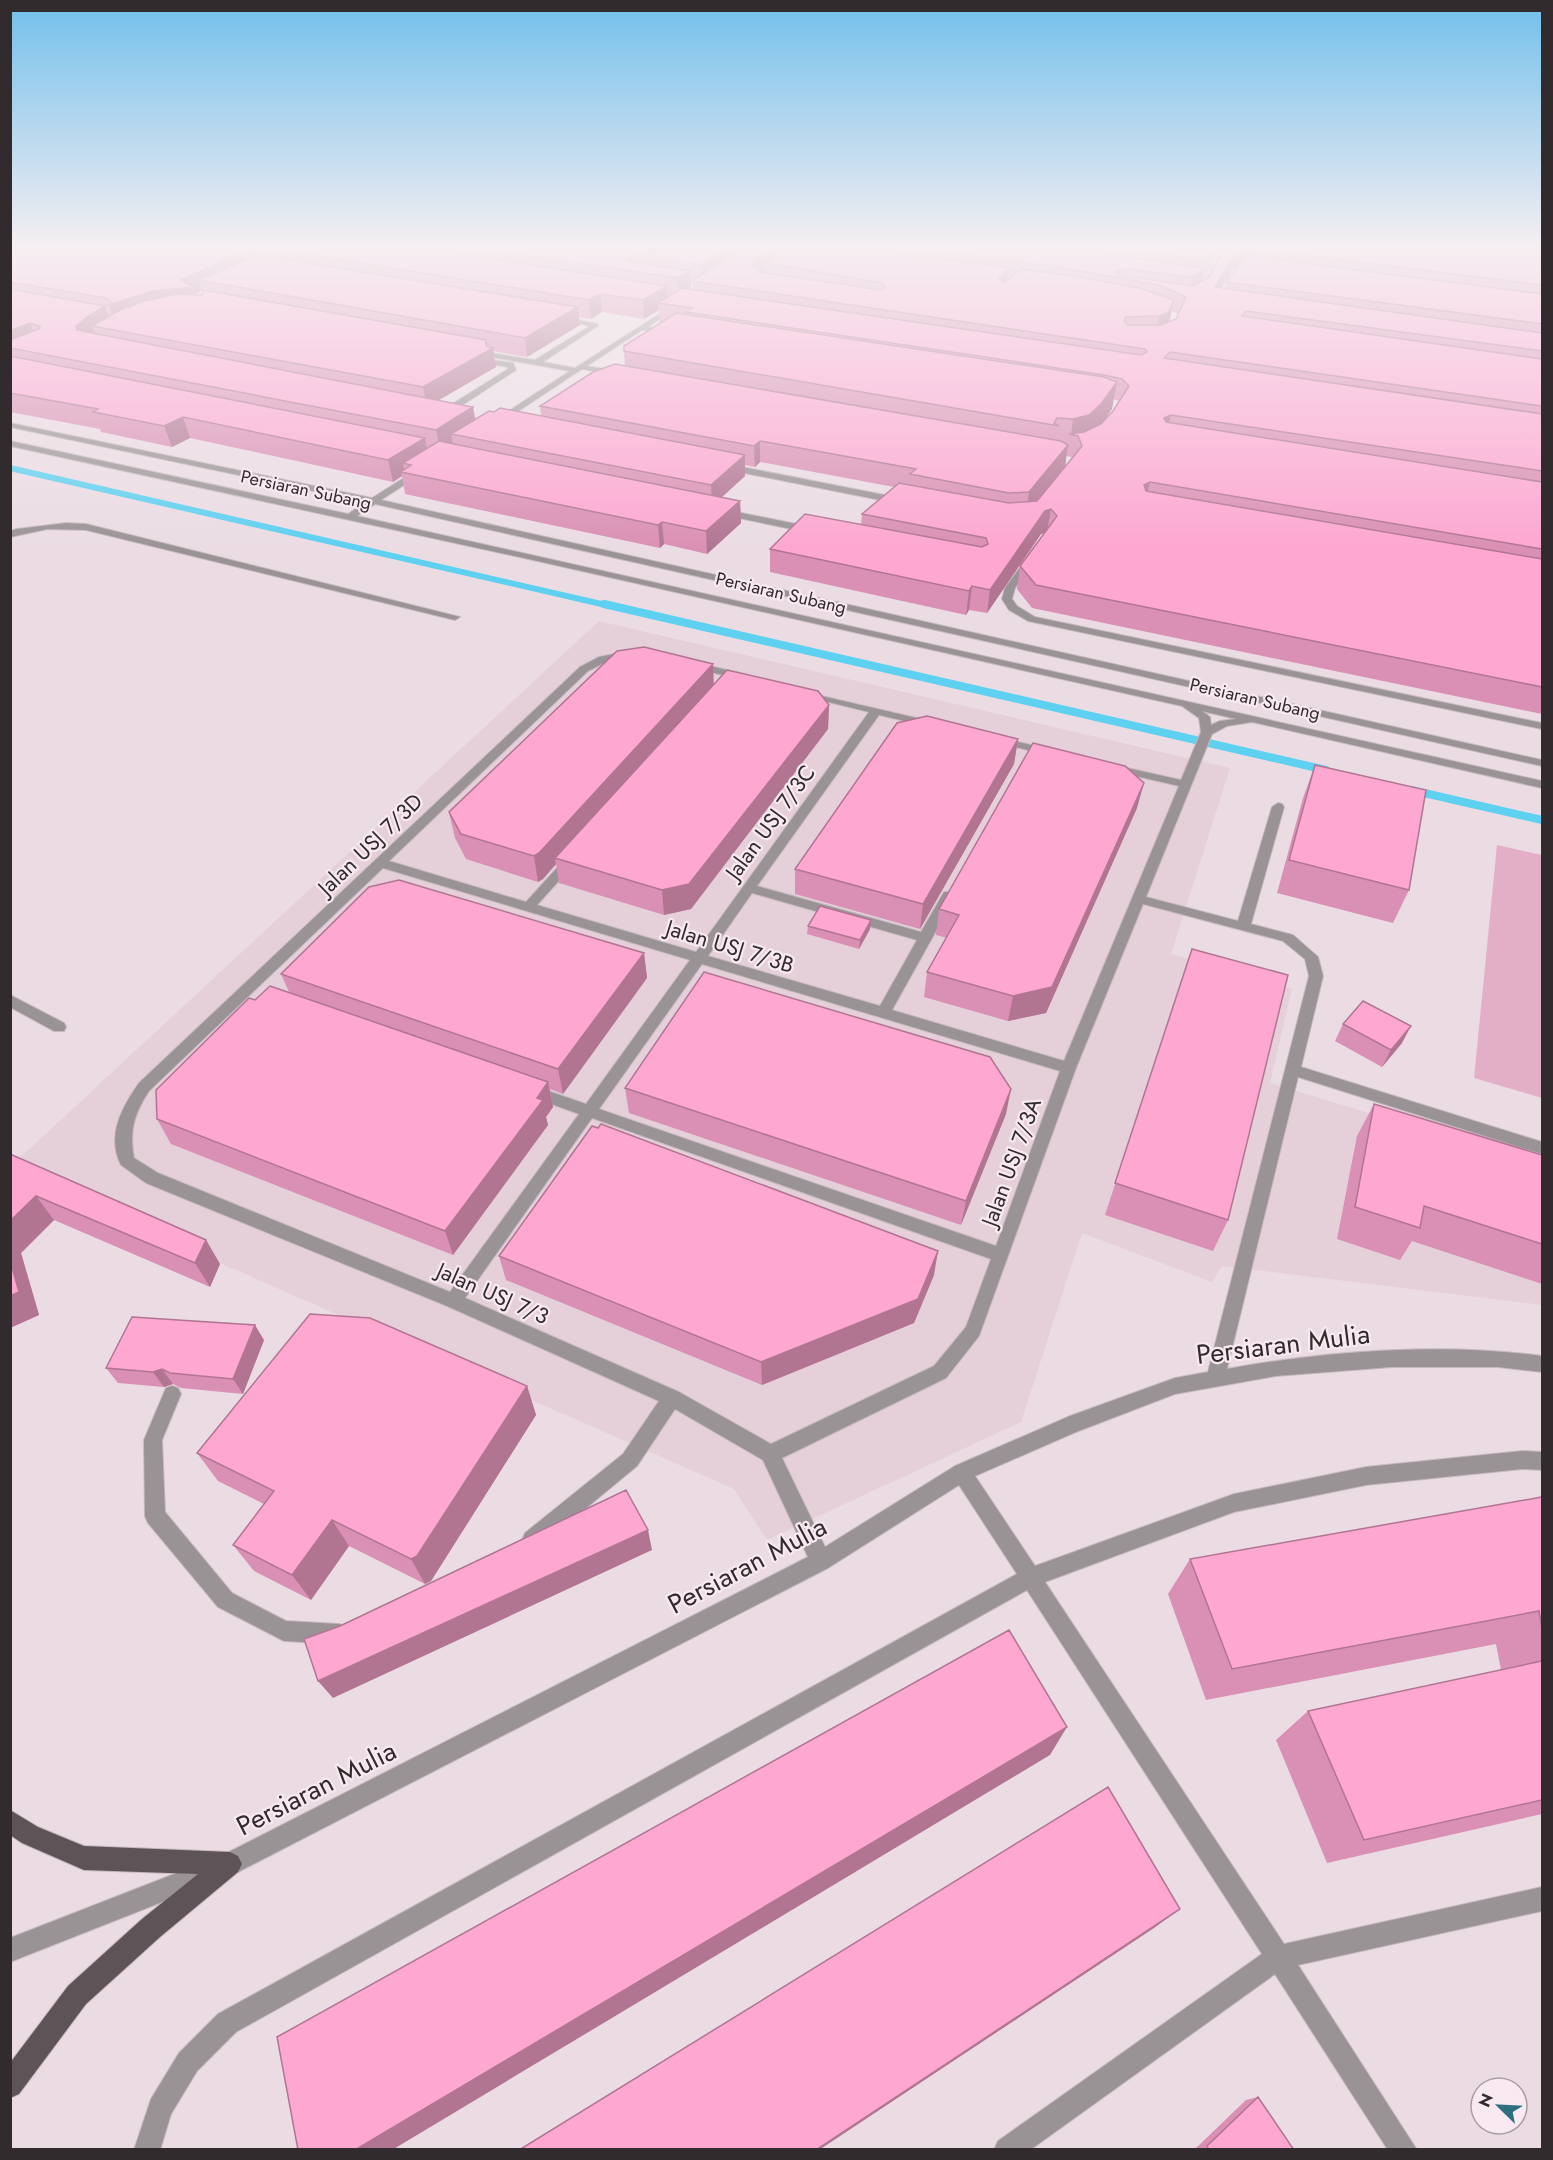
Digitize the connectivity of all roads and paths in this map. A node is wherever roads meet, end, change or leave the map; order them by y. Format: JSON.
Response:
{"nodes":[{"id":1,"x":562,"y":347,"type":"edge"},
{"id":2,"x":611,"y":347,"type":"edge"},
{"id":3,"x":536,"y":363,"type":"junction"},
{"id":4,"x":578,"y":368,"type":"junction"},
{"id":5,"x":605,"y":381,"type":"edge"},
{"id":6,"x":428,"y":413,"type":"edge"},
{"id":7,"x":440,"y":415,"type":"junction"},
{"id":8,"x":450,"y":417,"type":"edge"},
{"id":9,"x":10,"y":424,"type":"edge"},
{"id":10,"x":507,"y":424,"type":"edge"},
{"id":11,"x":10,"y":444,"type":"edge"},
{"id":12,"x":715,"y":465,"type":"edge"},
{"id":13,"x":423,"y":469,"type":"edge"},
{"id":14,"x":373,"y":501,"type":"junction"},
{"id":15,"x":911,"y":503,"type":"edge"},
{"id":16,"x":712,"y":510,"type":"edge"},
{"id":17,"x":348,"y":518,"type":"junction"},
{"id":18,"x":817,"y":532,"type":"edge"},
{"id":19,"x":10,"y":534,"type":"edge"},
{"id":20,"x":1034,"y":554,"type":"edge"},
{"id":21,"x":455,"y":617,"type":"dead end"},
{"id":22,"x":647,"y":655,"type":"edge"},
{"id":23,"x":680,"y":661,"type":"edge"},
{"id":24,"x":758,"y":681,"type":"edge"},
{"id":25,"x":790,"y":689,"type":"edge"},
{"id":26,"x":1176,"y":699,"type":"junction"},
{"id":27,"x":876,"y":711,"type":"junction"},
{"id":28,"x":1286,"y":725,"type":"junction"},
{"id":29,"x":1542,"y":726,"type":"edge"},
{"id":30,"x":942,"y":727,"type":"edge"},
{"id":31,"x":1207,"y":732,"type":"junction"},
{"id":32,"x":986,"y":737,"type":"edge"},
{"id":33,"x":1063,"y":756,"type":"edge"},
{"id":34,"x":1542,"y":763,"type":"edge"},
{"id":35,"x":1107,"y":766,"type":"edge"},
{"id":36,"x":1542,"y":783,"type":"edge"},
{"id":37,"x":1184,"y":784,"type":"junction"},
{"id":38,"x":1278,"y":807,"type":"dead end"},
{"id":39,"x":576,"y":854,"type":"edge"},
{"id":40,"x":381,"y":863,"type":"junction"},
{"id":41,"x":958,"y":878,"type":"edge"},
{"id":42,"x":748,"y":888,"type":"junction"},
{"id":43,"x":1139,"y":900,"type":"junction"},
{"id":44,"x":528,"y":907,"type":"junction"},
{"id":45,"x":1243,"y":927,"type":"junction"},
{"id":46,"x":925,"y":938,"type":"junction"},
{"id":47,"x":698,"y":958,"type":"junction"},
{"id":48,"x":245,"y":991,"type":"junction"},
{"id":49,"x":267,"y":998,"type":"edge"},
{"id":50,"x":10,"y":1000,"type":"edge"},
{"id":51,"x":883,"y":1014,"type":"junction"},
{"id":52,"x":59,"y":1027,"type":"dead end"},
{"id":53,"x":1068,"y":1068,"type":"junction"},
{"id":54,"x":1294,"y":1070,"type":"junction"},
{"id":55,"x":522,"y":1088,"type":"edge"},
{"id":56,"x":588,"y":1111,"type":"junction"},
{"id":57,"x":126,"y":1114,"type":"joint"},
{"id":58,"x":1542,"y":1148,"type":"edge"},
{"id":59,"x":1001,"y":1255,"type":"junction"},
{"id":60,"x":453,"y":1301,"type":"junction"},
{"id":61,"x":1542,"y":1364,"type":"edge"},
{"id":62,"x":1215,"y":1379,"type":"junction"},
{"id":63,"x":172,"y":1394,"type":"dead end"},
{"id":64,"x":672,"y":1398,"type":"junction"},
{"id":65,"x":770,"y":1454,"type":"junction"},
{"id":66,"x":1542,"y":1461,"type":"edge"},
{"id":67,"x":962,"y":1472,"type":"junction"},
{"id":68,"x":512,"y":1556,"type":"edge"},
{"id":69,"x":821,"y":1561,"type":"junction"},
{"id":70,"x":1031,"y":1577,"type":"junction"},
{"id":71,"x":356,"y":1630,"type":"edge"},
{"id":72,"x":10,"y":1821,"type":"edge"},
{"id":73,"x":230,"y":1864,"type":"junction"},
{"id":74,"x":1542,"y":1899,"type":"edge"},
{"id":75,"x":10,"y":1950,"type":"edge"},
{"id":76,"x":1279,"y":1957,"type":"junction"},
{"id":77,"x":10,"y":2085,"type":"edge"},
{"id":78,"x":147,"y":2150,"type":"edge"},
{"id":79,"x":1007,"y":2150,"type":"edge"},
{"id":80,"x":1404,"y":2150,"type":"edge"}],
"edges":[{"from":1,"to":3,"type":"street"},
{"from":2,"to":4,"type":"street"},
{"from":3,"to":4,"type":"street"},
{"from":3,"to":7,"type":"street"},
{"from":4,"to":5,"type":"street"},
{"from":4,"to":10,"type":"street"},
{"from":6,"to":7,"type":"street"},
{"from":7,"to":8,"type":"street"},
{"from":9,"to":14,"type":"street","name":"Persiaran Subang"},
{"from":11,"to":17,"type":"street","name":"Persiaran Subang"},
{"from":12,"to":15,"type":"street"},
{"from":13,"to":14,"type":"street"},
{"from":14,"to":17,"type":"street"},
{"from":14,"to":34,"type":"street","name":"Persiaran Subang"},
{"from":16,"to":18,"type":"street"},
{"from":17,"to":26,"type":"street","name":"Persiaran Subang"},
{"from":19,"to":21,"type":"street"},
{"from":20,"to":29,"type":"street"},
{"from":22,"to":40,"type":"street","name":"Jalan USJ 7/3D"},
{"from":23,"to":24,"type":"street"},
{"from":25,"to":27,"type":"street"},
{"from":26,"to":28,"type":"street","name":"Persiaran Subang"},
{"from":26,"to":31,"type":"street"},
{"from":27,"to":30,"type":"street"},
{"from":27,"to":42,"type":"street","name":"Jalan USJ 7/3C"},
{"from":28,"to":31,"type":"street"},
{"from":28,"to":36,"type":"street","name":"Persiaran Subang"},
{"from":31,"to":37,"type":"street","name":"Jalan USJ 7/3A"},
{"from":32,"to":33,"type":"street"},
{"from":35,"to":37,"type":"street"},
{"from":37,"to":43,"type":"street","name":"Jalan USJ 7/3A"},
{"from":38,"to":45,"type":"street"},
{"from":39,"to":44,"type":"street"},
{"from":40,"to":44,"type":"street","name":"Jalan USJ 7/3B"},
{"from":40,"to":48,"type":"street","name":"Jalan USJ 7/3D"},
{"from":41,"to":46,"type":"street"},
{"from":42,"to":46,"type":"street"},
{"from":42,"to":47,"type":"street","name":"Jalan USJ 7/3C"},
{"from":43,"to":45,"type":"street"},
{"from":43,"to":53,"type":"street","name":"Jalan USJ 7/3A"},
{"from":44,"to":47,"type":"street","name":"Jalan USJ 7/3B"},
{"from":45,"to":54,"type":"street"},
{"from":46,"to":51,"type":"street"},
{"from":47,"to":51,"type":"street","name":"Jalan USJ 7/3B"},
{"from":47,"to":56,"type":"street","name":"Jalan USJ 7/3C"},
{"from":48,"to":49,"type":"street"},
{"from":48,"to":57,"type":"street","name":"Jalan USJ 7/3D"},
{"from":50,"to":52,"type":"street"},
{"from":51,"to":53,"type":"street","name":"Jalan USJ 7/3B"},
{"from":53,"to":59,"type":"street","name":"Jalan USJ 7/3A"},
{"from":54,"to":58,"type":"street"},
{"from":54,"to":62,"type":"street"},
{"from":55,"to":56,"type":"street"},
{"from":56,"to":59,"type":"street"},
{"from":56,"to":60,"type":"street","name":"Jalan USJ 7/3C"},
{"from":57,"to":60,"type":"street","name":"Jalan USJ 7/3"},
{"from":59,"to":65,"type":"street","name":"Jalan USJ 7/3A"},
{"from":60,"to":64,"type":"street","name":"Jalan USJ 7/3"},
{"from":61,"to":62,"type":"street","name":"Persiaran Mulia"},
{"from":62,"to":67,"type":"street","name":"Persiaran Mulia"},
{"from":63,"to":71,"type":"street"},
{"from":64,"to":65,"type":"street","name":"Jalan USJ 7/3"},
{"from":64,"to":68,"type":"street"},
{"from":65,"to":69,"type":"street"},
{"from":66,"to":70,"type":"street"},
{"from":67,"to":69,"type":"street","name":"Persiaran Mulia"},
{"from":67,"to":70,"type":"street"},
{"from":69,"to":73,"type":"street","name":"Persiaran Mulia"},
{"from":70,"to":76,"type":"street"},
{"from":70,"to":78,"type":"street"},
{"from":72,"to":73,"type":"main road"},
{"from":73,"to":75,"type":"street","name":"Persiaran Mulia"},
{"from":73,"to":77,"type":"main road"},
{"from":74,"to":76,"type":"street"},
{"from":76,"to":79,"type":"street"},
{"from":76,"to":80,"type":"street"}]}
